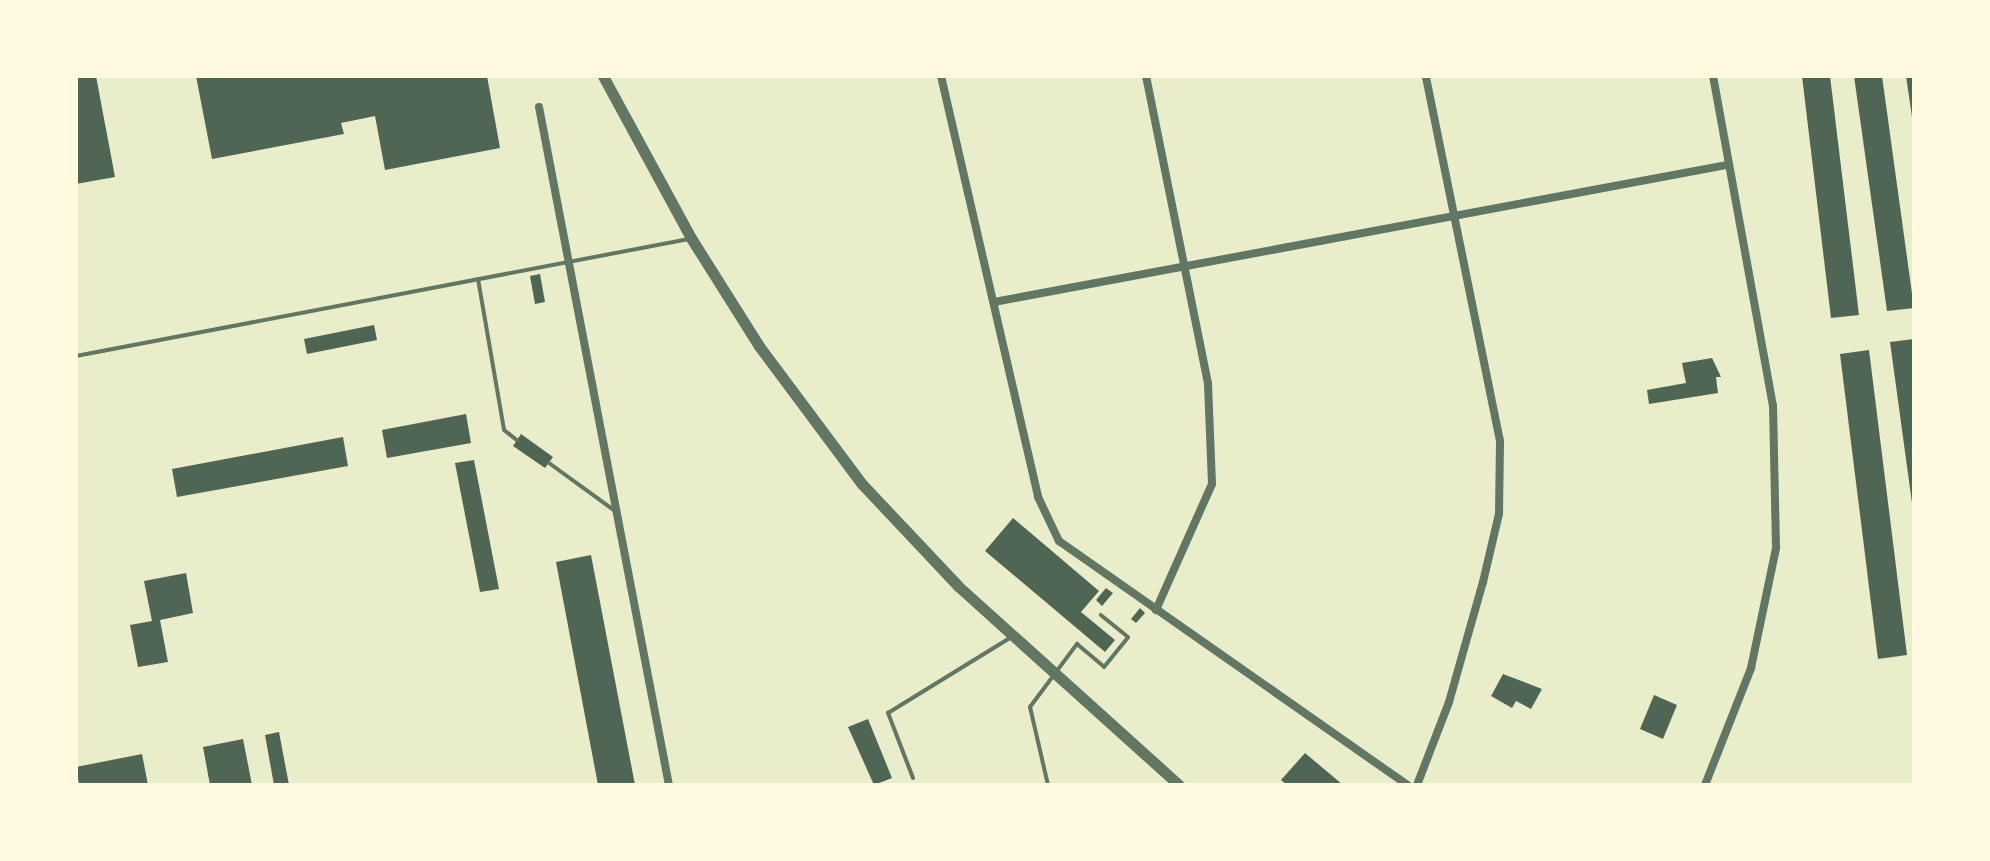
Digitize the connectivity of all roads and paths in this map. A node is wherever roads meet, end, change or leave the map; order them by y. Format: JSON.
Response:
{"nodes":[{"id":1,"x":941,"y":76,"type":"edge"},
{"id":2,"x":1146,"y":76,"type":"edge"},
{"id":3,"x":1426,"y":76,"type":"edge"},
{"id":4,"x":1713,"y":76,"type":"edge"},
{"id":5,"x":606,"y":81,"type":"edge"},
{"id":6,"x":539,"y":107,"type":"dead end"},
{"id":7,"x":1727,"y":165,"type":"junction"},
{"id":8,"x":1454,"y":213,"type":"junction"},
{"id":9,"x":691,"y":238,"type":"junction"},
{"id":10,"x":569,"y":262,"type":"junction"},
{"id":11,"x":1181,"y":264,"type":"junction"},
{"id":12,"x":478,"y":279,"type":"junction"},
{"id":13,"x":994,"y":302,"type":"junction"},
{"id":14,"x":76,"y":356,"type":"edge"},
{"id":15,"x":517,"y":440,"type":"dead end"},
{"id":16,"x":549,"y":463,"type":"dead end"},
{"id":17,"x":617,"y":513,"type":"junction"},
{"id":18,"x":1156,"y":610,"type":"junction"},
{"id":19,"x":1101,"y":615,"type":"dead end"},
{"id":20,"x":1012,"y":636,"type":"junction"},
{"id":21,"x":1052,"y":674,"type":"junction"},
{"id":22,"x":913,"y":778,"type":"dead end"},
{"id":23,"x":669,"y":785,"type":"edge"},
{"id":24,"x":1048,"y":785,"type":"edge"},
{"id":25,"x":1179,"y":785,"type":"edge"},
{"id":26,"x":1408,"y":785,"type":"edge"},
{"id":27,"x":1417,"y":785,"type":"edge"},
{"id":28,"x":1705,"y":785,"type":"edge"}],
"edges":[{"from":1,"to":13,"type":"street"},
{"from":2,"to":11,"type":"street"},
{"from":3,"to":8,"type":"street"},
{"from":4,"to":7,"type":"street"},
{"from":5,"to":9,"type":"street"},
{"from":6,"to":10,"type":"street"},
{"from":7,"to":8,"type":"street"},
{"from":7,"to":28,"type":"street"},
{"from":8,"to":11,"type":"street"},
{"from":8,"to":27,"type":"street"},
{"from":9,"to":10,"type":"lane"},
{"from":9,"to":20,"type":"street"},
{"from":10,"to":12,"type":"lane"},
{"from":10,"to":17,"type":"street"},
{"from":11,"to":13,"type":"street"},
{"from":11,"to":18,"type":"street"},
{"from":12,"to":14,"type":"lane"},
{"from":12,"to":15,"type":"lane"},
{"from":13,"to":18,"type":"street"},
{"from":16,"to":17,"type":"lane"},
{"from":17,"to":23,"type":"street"},
{"from":18,"to":26,"type":"street"},
{"from":19,"to":21,"type":"lane"},
{"from":20,"to":21,"type":"street"},
{"from":20,"to":22,"type":"lane"},
{"from":21,"to":24,"type":"lane"},
{"from":21,"to":25,"type":"street"}]}
